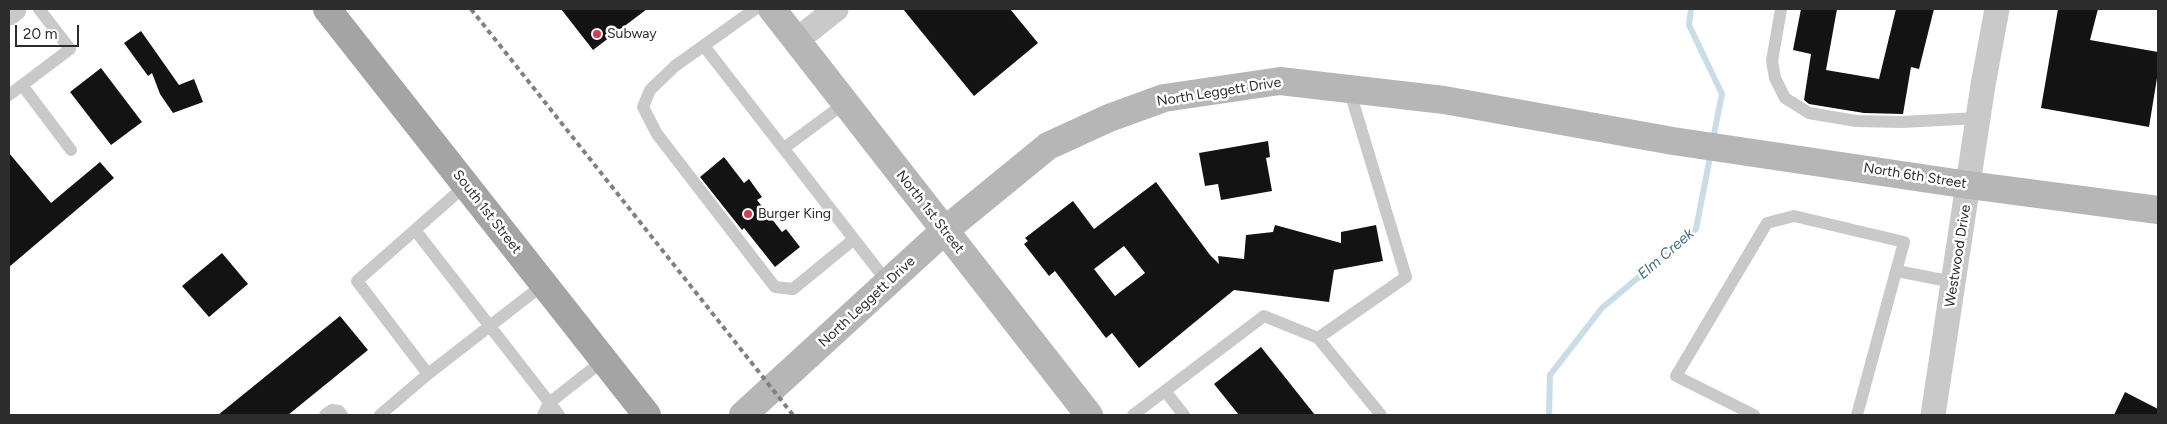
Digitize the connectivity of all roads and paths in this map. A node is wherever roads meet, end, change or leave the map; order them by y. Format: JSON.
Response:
{"nodes":[{"id":1,"x":14,"y":9,"type":"edge"},
{"id":2,"x":39,"y":9,"type":"edge"},
{"id":3,"x":327,"y":9,"type":"edge"},
{"id":4,"x":755,"y":9,"type":"edge"},
{"id":5,"x":772,"y":9,"type":"edge"},
{"id":6,"x":836,"y":9,"type":"edge"},
{"id":7,"x":1781,"y":9,"type":"edge"},
{"id":8,"x":1997,"y":9,"type":"edge"},
{"id":9,"x":9,"y":13,"type":"edge"},
{"id":10,"x":797,"y":40,"type":"junction"},
{"id":11,"x":704,"y":46,"type":"junction"},
{"id":12,"x":22,"y":85,"type":"junction"},
{"id":13,"x":1350,"y":89,"type":"junction"},
{"id":14,"x":9,"y":94,"type":"edge"},
{"id":15,"x":845,"y":103,"type":"junction"},
{"id":16,"x":1978,"y":118,"type":"junction"},
{"id":17,"x":1673,"y":141,"type":"joint"},
{"id":18,"x":784,"y":148,"type":"junction"},
{"id":19,"x":70,"y":150,"type":"dead end"},
{"id":20,"x":466,"y":185,"type":"junction"},
{"id":21,"x":1969,"y":185,"type":"junction"},
{"id":22,"x":2158,"y":210,"type":"edge"},
{"id":23,"x":415,"y":230,"type":"junction"},
{"id":24,"x":944,"y":231,"type":"junction"},
{"id":25,"x":853,"y":240,"type":"junction"},
{"id":26,"x":1897,"y":271,"type":"junction"},
{"id":27,"x":1953,"y":282,"type":"junction"},
{"id":28,"x":888,"y":283,"type":"junction"},
{"id":29,"x":544,"y":284,"type":"junction"},
{"id":30,"x":489,"y":327,"type":"junction"},
{"id":31,"x":1318,"y":338,"type":"junction"},
{"id":32,"x":604,"y":360,"type":"junction"},
{"id":33,"x":428,"y":374,"type":"junction"},
{"id":34,"x":1165,"y":391,"type":"junction"},
{"id":35,"x":549,"y":403,"type":"junction"},
{"id":36,"x":325,"y":415,"type":"edge"},
{"id":37,"x":342,"y":415,"type":"edge"},
{"id":38,"x":380,"y":415,"type":"edge"},
{"id":39,"x":543,"y":415,"type":"edge"},
{"id":40,"x":559,"y":415,"type":"edge"},
{"id":41,"x":647,"y":415,"type":"edge"},
{"id":42,"x":743,"y":415,"type":"edge"},
{"id":43,"x":1089,"y":415,"type":"edge"},
{"id":44,"x":1133,"y":415,"type":"edge"},
{"id":45,"x":1184,"y":415,"type":"edge"},
{"id":46,"x":1381,"y":415,"type":"edge"},
{"id":47,"x":1754,"y":415,"type":"edge"},
{"id":48,"x":1857,"y":415,"type":"edge"},
{"id":49,"x":1932,"y":415,"type":"edge"}],
"edges":[{"from":1,"to":9,"type":"street"},
{"from":2,"to":12,"type":"lane"},
{"from":3,"to":20,"type":"main road","name":"South 1st Street"},
{"from":4,"to":11,"type":"lane"},
{"from":5,"to":10,"type":"main road","name":"North 1st Street"},
{"from":6,"to":10,"type":"street"},
{"from":7,"to":16,"type":"lane"},
{"from":8,"to":16,"type":"street","name":"Westwood Drive"},
{"from":10,"to":15,"type":"main road","name":"North 1st Street"},
{"from":11,"to":18,"type":"lane"},
{"from":11,"to":25,"type":"lane"},
{"from":12,"to":14,"type":"lane"},
{"from":12,"to":19,"type":"lane"},
{"from":13,"to":17,"type":"main road","name":"North Leggett Drive"},
{"from":13,"to":24,"type":"main road","name":"North Leggett Drive"},
{"from":13,"to":31,"type":"lane"},
{"from":15,"to":18,"type":"lane"},
{"from":15,"to":24,"type":"main road","name":"North 1st Street"},
{"from":16,"to":21,"type":"street","name":"Westwood Drive"},
{"from":17,"to":21,"type":"main road","name":"North 6th Street"},
{"from":18,"to":25,"type":"lane"},
{"from":20,"to":23,"type":"lane"},
{"from":20,"to":29,"type":"main road","name":"South 1st Street"},
{"from":21,"to":22,"type":"main road","name":"North 6th Street"},
{"from":21,"to":27,"type":"street","name":"Westwood Drive"},
{"from":23,"to":30,"type":"lane"},
{"from":23,"to":33,"type":"lane"},
{"from":24,"to":28,"type":"main road","name":"North Leggett Drive"},
{"from":24,"to":43,"type":"main road","name":"North 1st Street"},
{"from":25,"to":28,"type":"lane"},
{"from":26,"to":27,"type":"lane"},
{"from":26,"to":47,"type":"lane"},
{"from":26,"to":48,"type":"lane"},
{"from":27,"to":49,"type":"street","name":"Westwood Drive"},
{"from":28,"to":42,"type":"main road","name":"North Leggett Drive"},
{"from":29,"to":30,"type":"lane"},
{"from":29,"to":32,"type":"main road","name":"South 1st Street"},
{"from":30,"to":33,"type":"lane"},
{"from":30,"to":35,"type":"lane"},
{"from":31,"to":34,"type":"lane"},
{"from":31,"to":46,"type":"lane"},
{"from":32,"to":35,"type":"lane"},
{"from":32,"to":41,"type":"main road","name":"South 1st Street"},
{"from":33,"to":38,"type":"lane"},
{"from":34,"to":44,"type":"lane"},
{"from":34,"to":45,"type":"lane"},
{"from":35,"to":39,"type":"lane"},
{"from":35,"to":40,"type":"lane"},
{"from":36,"to":37,"type":"lane"}]}
